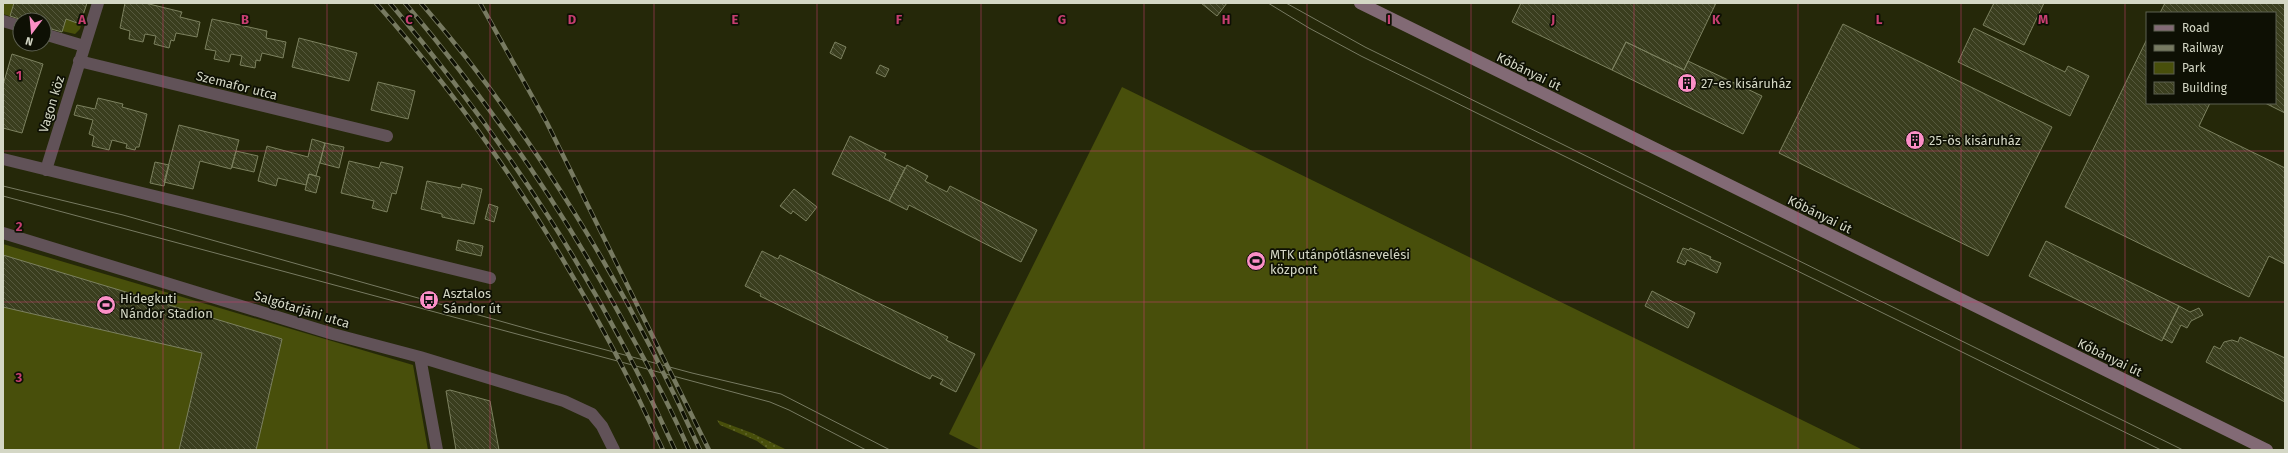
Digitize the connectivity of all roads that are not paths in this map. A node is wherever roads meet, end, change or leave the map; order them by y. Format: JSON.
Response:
{"nodes":[{"id":1,"x":98,"y":3,"type":"edge"},
{"id":2,"x":1360,"y":3,"type":"edge"},
{"id":3,"x":52,"y":36,"type":"edge"},
{"id":4,"x":84,"y":46,"type":"junction"},
{"id":5,"x":79,"y":61,"type":"junction"},
{"id":6,"x":387,"y":136,"type":"dead end"},
{"id":7,"x":3,"y":159,"type":"edge"},
{"id":8,"x":46,"y":170,"type":"junction"},
{"id":9,"x":3,"y":233,"type":"edge"},
{"id":10,"x":490,"y":278,"type":"dead end"},
{"id":11,"x":420,"y":357,"type":"junction"},
{"id":12,"x":437,"y":450,"type":"edge"},
{"id":13,"x":614,"y":450,"type":"edge"},
{"id":14,"x":2267,"y":450,"type":"edge"}],
"edges":[{"from":1,"to":4,"type":"street","name":"Vagon köz"},
{"from":2,"to":14,"type":"main road","name":"Kőbányai út"},
{"from":3,"to":4,"type":"street"},
{"from":4,"to":5,"type":"street","name":"Vagon köz"},
{"from":5,"to":6,"type":"street","name":"Szemafor utca"},
{"from":5,"to":8,"type":"street","name":"Vagon köz"},
{"from":7,"to":8,"type":"street"},
{"from":8,"to":10,"type":"street"},
{"from":9,"to":11,"type":"street","name":"Salgótarjáni utca"},
{"from":11,"to":12,"type":"street"},
{"from":11,"to":13,"type":"street","name":"Salgótarjáni utca"}]}
